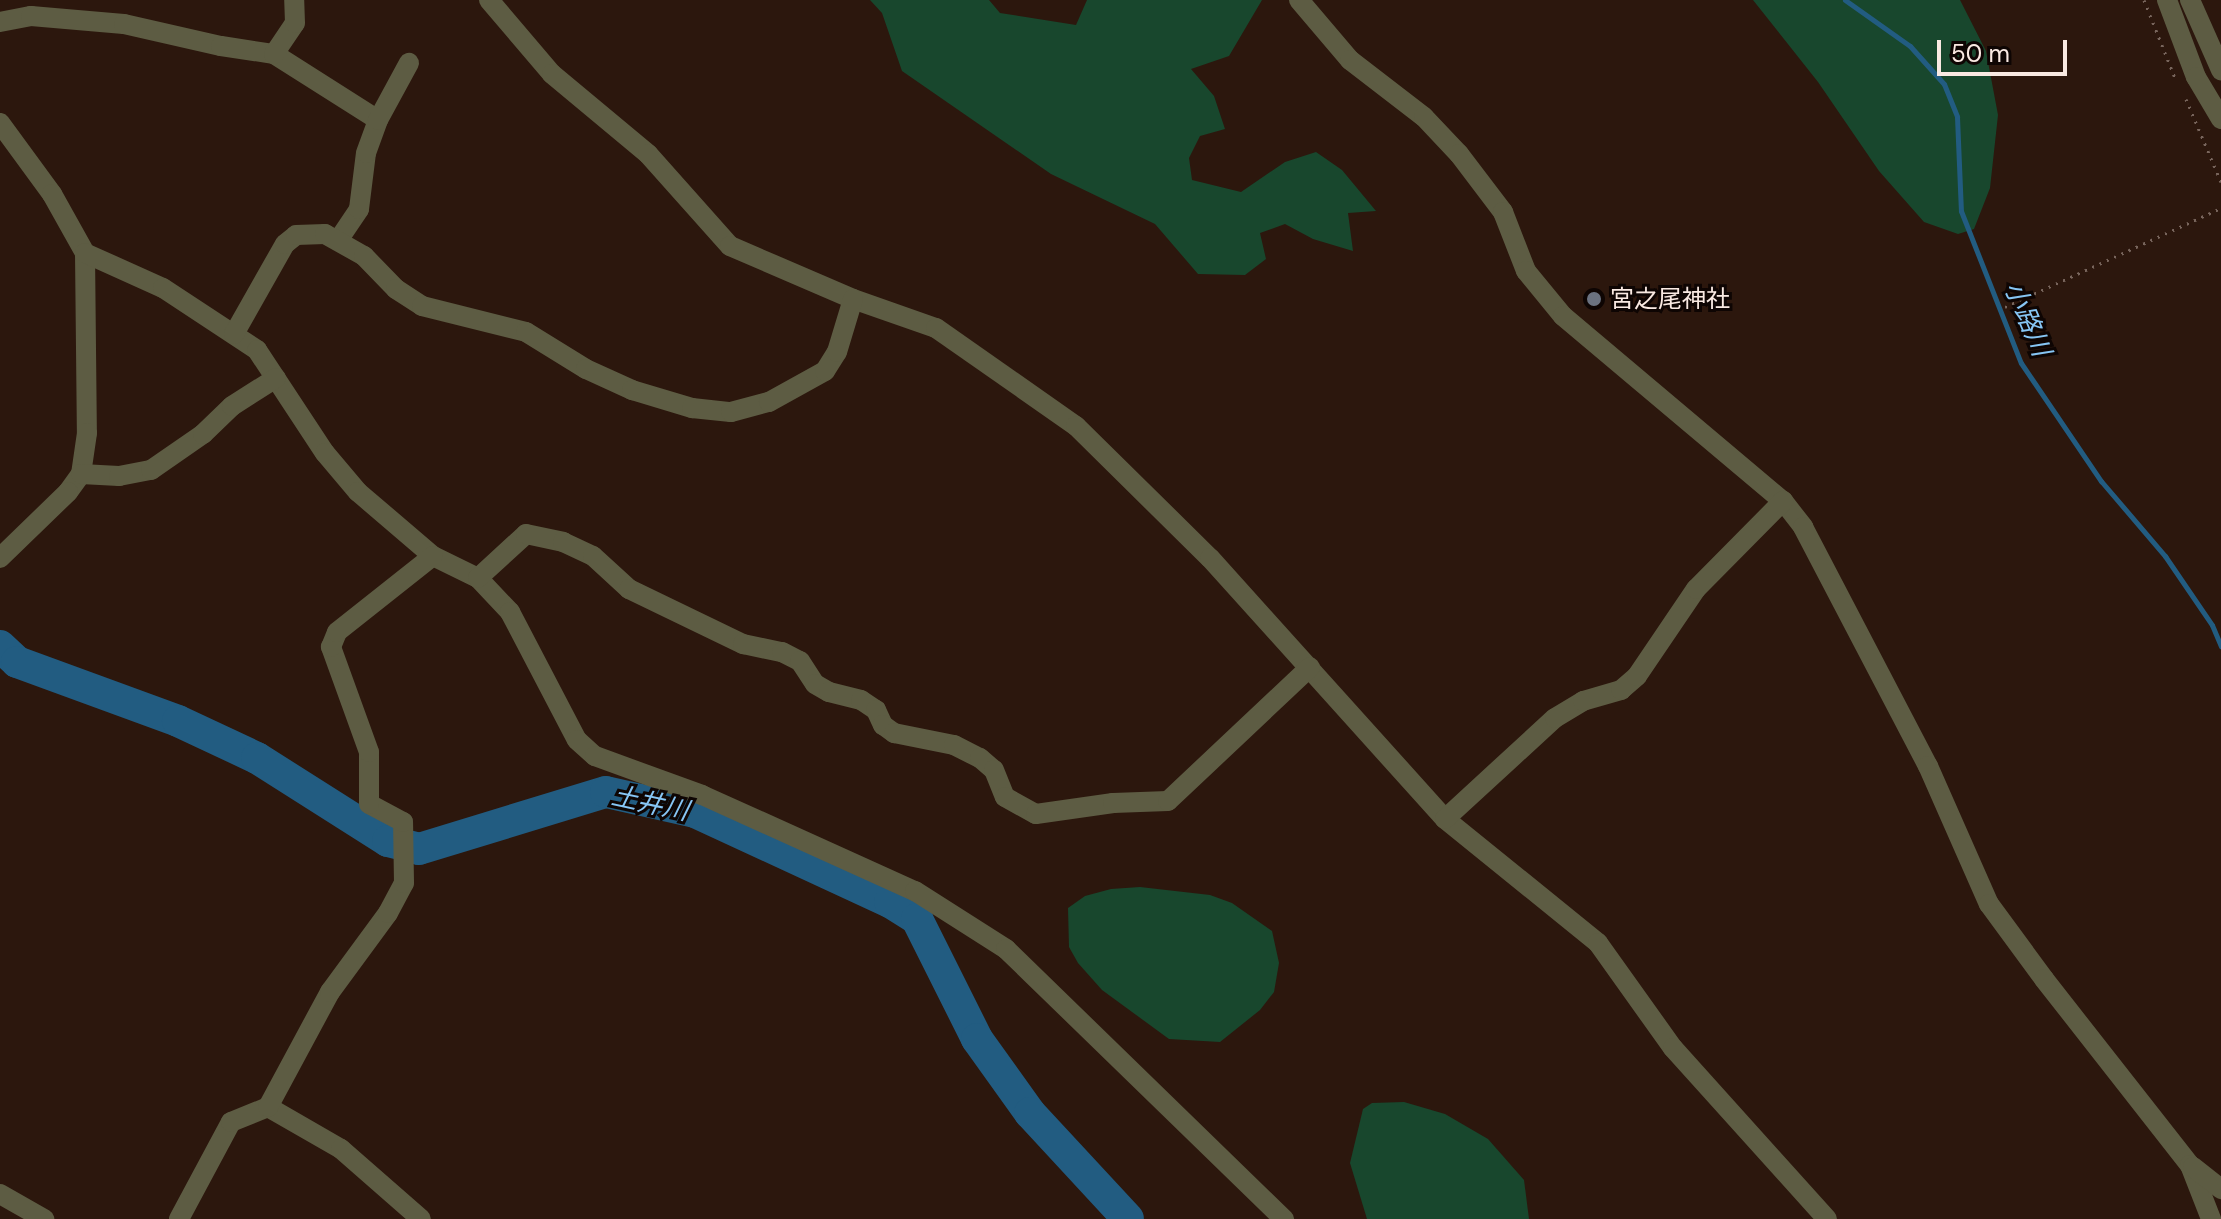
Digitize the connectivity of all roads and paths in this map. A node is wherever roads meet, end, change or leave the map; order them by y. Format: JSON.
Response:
{"nodes":[{"id":1,"x":294,"y":0,"type":"edge"},
{"id":2,"x":489,"y":0,"type":"edge"},
{"id":3,"x":1299,"y":0,"type":"edge"},
{"id":4,"x":2167,"y":0,"type":"edge"},
{"id":5,"x":2190,"y":0,"type":"edge"},
{"id":6,"x":0,"y":22,"type":"edge"},
{"id":7,"x":274,"y":54,"type":"junction"},
{"id":8,"x":409,"y":63,"type":"dead end"},
{"id":9,"x":2221,"y":70,"type":"edge"},
{"id":10,"x":2221,"y":119,"type":"edge"},
{"id":11,"x":378,"y":120,"type":"junction"},
{"id":12,"x":0,"y":123,"type":"edge"},
{"id":13,"x":2221,"y":208,"type":"edge"},
{"id":14,"x":339,"y":239,"type":"junction"},
{"id":15,"x":85,"y":253,"type":"junction"},
{"id":16,"x":853,"y":299,"type":"junction"},
{"id":17,"x":2005,"y":307,"type":"dead end"},
{"id":18,"x":234,"y":334,"type":"junction"},
{"id":19,"x":276,"y":378,"type":"junction"},
{"id":20,"x":81,"y":474,"type":"junction"},
{"id":21,"x":1783,"y":501,"type":"junction"},
{"id":22,"x":433,"y":556,"type":"junction"},
{"id":23,"x":0,"y":558,"type":"edge"},
{"id":24,"x":478,"y":578,"type":"junction"},
{"id":25,"x":1310,"y":667,"type":"junction"},
{"id":26,"x":1445,"y":819,"type":"junction"},
{"id":27,"x":268,"y":1107,"type":"junction"},
{"id":28,"x":2190,"y":1165,"type":"junction"},
{"id":29,"x":2221,"y":1189,"type":"edge"},
{"id":30,"x":0,"y":1194,"type":"edge"},
{"id":31,"x":44,"y":1219,"type":"edge"},
{"id":32,"x":179,"y":1219,"type":"edge"},
{"id":33,"x":421,"y":1219,"type":"edge"},
{"id":34,"x":1284,"y":1219,"type":"edge"},
{"id":35,"x":1827,"y":1219,"type":"edge"},
{"id":36,"x":2211,"y":1219,"type":"edge"}],
"edges":[{"from":1,"to":7,"type":"street"},
{"from":2,"to":16,"type":"street"},
{"from":3,"to":21,"type":"street"},
{"from":4,"to":10,"type":"street"},
{"from":5,"to":9,"type":"street"},
{"from":6,"to":7,"type":"street"},
{"from":7,"to":11,"type":"street"},
{"from":8,"to":11,"type":"street"},
{"from":11,"to":14,"type":"street"},
{"from":12,"to":15,"type":"street"},
{"from":13,"to":17,"type":"path"},
{"from":14,"to":16,"type":"street"},
{"from":14,"to":18,"type":"street"},
{"from":15,"to":18,"type":"street"},
{"from":15,"to":20,"type":"street"},
{"from":16,"to":25,"type":"street"},
{"from":18,"to":19,"type":"street"},
{"from":19,"to":20,"type":"street"},
{"from":19,"to":22,"type":"street"},
{"from":20,"to":23,"type":"street"},
{"from":21,"to":26,"type":"street"},
{"from":21,"to":28,"type":"street"},
{"from":22,"to":24,"type":"street"},
{"from":22,"to":27,"type":"street"},
{"from":24,"to":25,"type":"street"},
{"from":24,"to":34,"type":"street"},
{"from":25,"to":26,"type":"street"},
{"from":26,"to":35,"type":"street"},
{"from":27,"to":32,"type":"street"},
{"from":27,"to":33,"type":"street"},
{"from":28,"to":29,"type":"street"},
{"from":28,"to":36,"type":"street"},
{"from":30,"to":31,"type":"street"}]}
